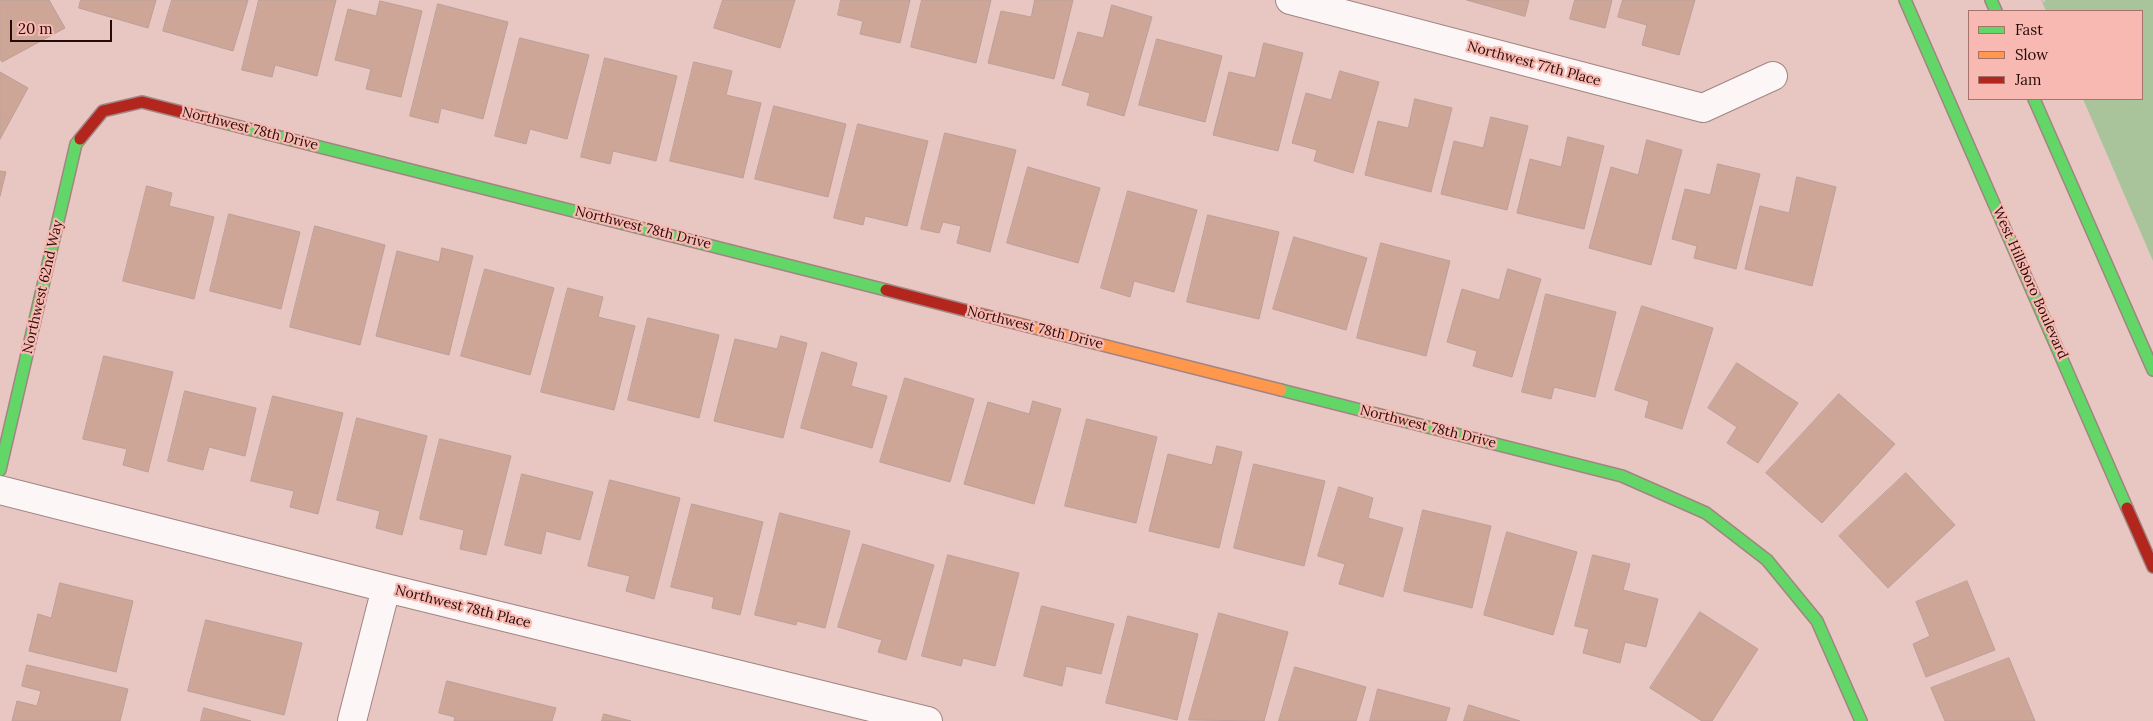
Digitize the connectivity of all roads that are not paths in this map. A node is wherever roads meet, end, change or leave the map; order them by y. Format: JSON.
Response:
{"nodes":[{"id":1,"x":1290,"y":0,"type":"edge"},
{"id":2,"x":1905,"y":0,"type":"edge"},
{"id":3,"x":1773,"y":76,"type":"dead end"},
{"id":4,"x":2034,"y":100,"type":"edge"},
{"id":5,"x":103,"y":111,"type":"joint"},
{"id":6,"x":2153,"y":370,"type":"edge"},
{"id":7,"x":0,"y":470,"type":"edge"},
{"id":8,"x":0,"y":490,"type":"edge"},
{"id":9,"x":2153,"y":567,"type":"edge"},
{"id":10,"x":386,"y":588,"type":"junction"},
{"id":11,"x":352,"y":721,"type":"edge"},
{"id":12,"x":928,"y":721,"type":"edge"},
{"id":13,"x":1861,"y":721,"type":"edge"}],
"edges":[{"from":1,"to":3,"type":"street","name":"Northwest 77th Place"},
{"from":2,"to":9,"type":"street","name":"West Hillsboro Boulevard"},
{"from":4,"to":6,"type":"street"},
{"from":5,"to":7,"type":"street","name":"Northwest 62nd Way"},
{"from":5,"to":13,"type":"street","name":"Northwest 78th Drive"},
{"from":8,"to":10,"type":"street","name":"Northwest 78th Place"},
{"from":10,"to":11,"type":"street"},
{"from":10,"to":12,"type":"street","name":"Northwest 78th Place"}]}
